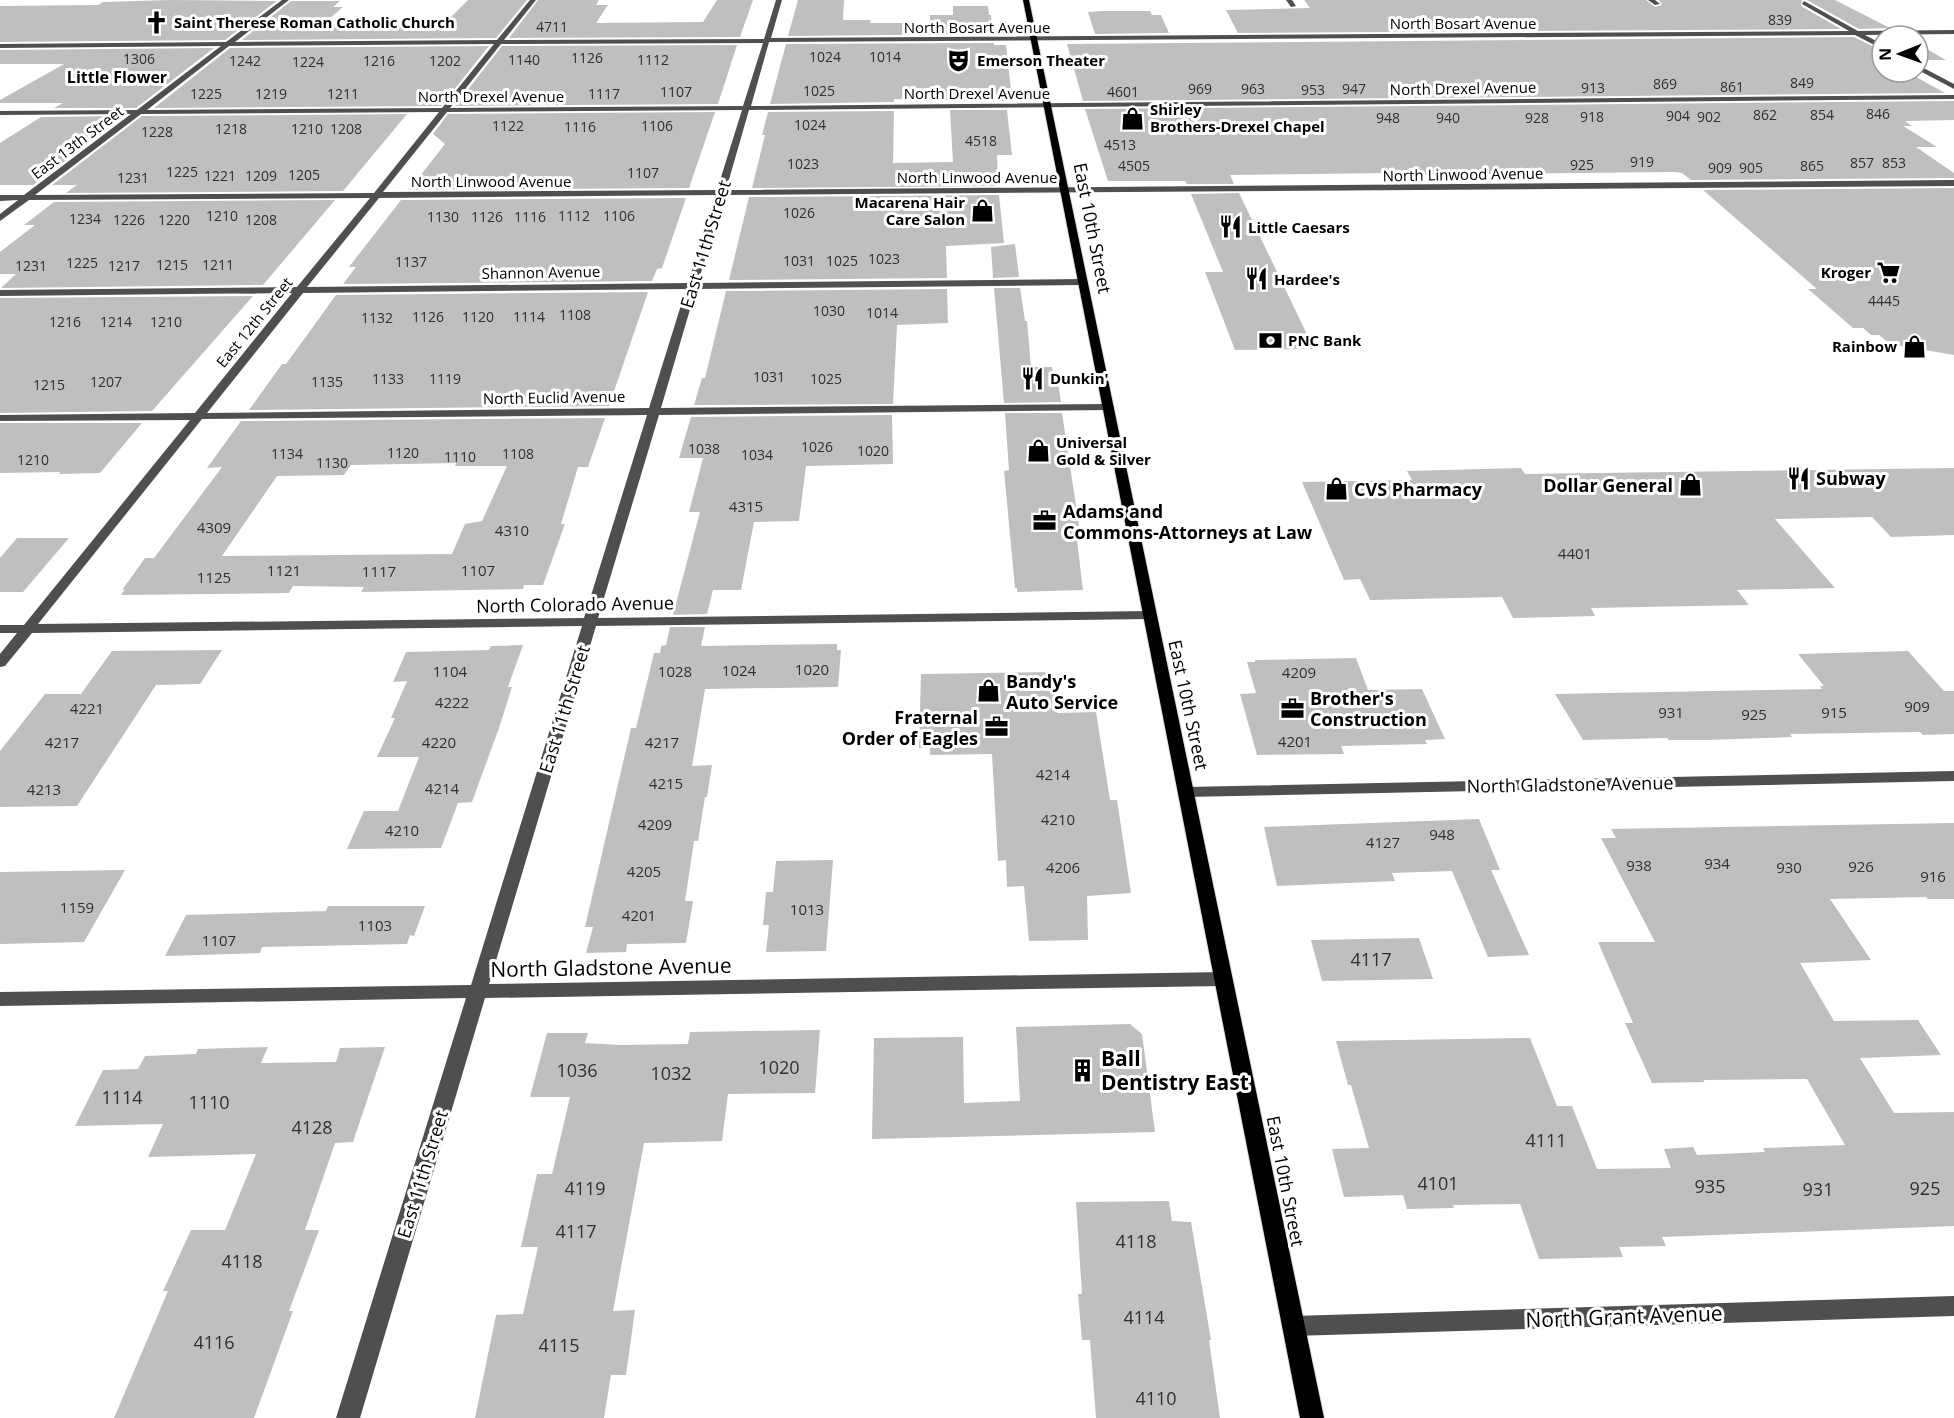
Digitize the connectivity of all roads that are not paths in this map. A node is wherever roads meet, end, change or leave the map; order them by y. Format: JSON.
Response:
{"nodes":[{"id":1,"x":286,"y":0,"type":"edge"},
{"id":2,"x":532,"y":0,"type":"edge"},
{"id":3,"x":779,"y":0,"type":"edge"},
{"id":4,"x":1026,"y":0,"type":"edge"},
{"id":5,"x":1804,"y":3,"type":"dead end"},
{"id":6,"x":1954,"y":32,"type":"edge"},
{"id":7,"x":1857,"y":33,"type":"junction"},
{"id":8,"x":1034,"y":40,"type":"junction"},
{"id":9,"x":1870,"y":40,"type":"edge"},
{"id":10,"x":766,"y":42,"type":"junction"},
{"id":11,"x":498,"y":43,"type":"junction"},
{"id":12,"x":227,"y":45,"type":"junction"},
{"id":13,"x":0,"y":46,"type":"edge"},
{"id":14,"x":1930,"y":74,"type":"edge"},
{"id":15,"x":1954,"y":87,"type":"edge"},
{"id":16,"x":1954,"y":97,"type":"edge"},
{"id":17,"x":1047,"y":106,"type":"junction"},
{"id":18,"x":746,"y":108,"type":"junction"},
{"id":19,"x":444,"y":110,"type":"junction"},
{"id":20,"x":139,"y":112,"type":"junction"},
{"id":21,"x":0,"y":113,"type":"edge"},
{"id":22,"x":1954,"y":183,"type":"edge"},
{"id":23,"x":1064,"y":190,"type":"junction"},
{"id":24,"x":721,"y":192,"type":"junction"},
{"id":25,"x":375,"y":195,"type":"junction"},
{"id":26,"x":0,"y":198,"type":"edge"},
{"id":27,"x":26,"y":198,"type":"junction"},
{"id":28,"x":0,"y":218,"type":"edge"},
{"id":29,"x":1083,"y":282,"type":"junction"},
{"id":30,"x":692,"y":286,"type":"junction"},
{"id":31,"x":300,"y":290,"type":"junction"},
{"id":32,"x":0,"y":292,"type":"edge"},
{"id":33,"x":1108,"y":407,"type":"junction"},
{"id":34,"x":654,"y":411,"type":"junction"},
{"id":35,"x":198,"y":416,"type":"junction"},
{"id":36,"x":0,"y":418,"type":"edge"},
{"id":37,"x":1150,"y":615,"type":"junction"},
{"id":38,"x":590,"y":622,"type":"junction"},
{"id":39,"x":0,"y":629,"type":"edge"},
{"id":40,"x":27,"y":629,"type":"junction"},
{"id":41,"x":0,"y":663,"type":"edge"},
{"id":42,"x":1954,"y":776,"type":"edge"},
{"id":43,"x":1186,"y":792,"type":"junction"},
{"id":44,"x":1223,"y":979,"type":"junction"},
{"id":45,"x":478,"y":991,"type":"junction"},
{"id":46,"x":0,"y":999,"type":"edge"},
{"id":47,"x":1954,"y":1306,"type":"edge"},
{"id":48,"x":1293,"y":1326,"type":"junction"},
{"id":49,"x":348,"y":1418,"type":"edge"},
{"id":50,"x":1312,"y":1418,"type":"edge"}],
"edges":[{"from":1,"to":12,"type":"street","name":"East 13th Street"},
{"from":2,"to":11,"type":"street","name":"East 12th Street"},
{"from":3,"to":10,"type":"street","name":"East 11th Street"},
{"from":4,"to":8,"type":"main road","name":"East 10th Street"},
{"from":5,"to":7,"type":"street"},
{"from":6,"to":7,"type":"street","name":"North Bosart Avenue"},
{"from":7,"to":8,"type":"street","name":"North Bosart Avenue"},
{"from":7,"to":9,"type":"street"},
{"from":8,"to":10,"type":"street","name":"North Bosart Avenue"},
{"from":8,"to":17,"type":"main road","name":"East 10th Street"},
{"from":10,"to":11,"type":"street","name":"North Bosart Avenue"},
{"from":10,"to":18,"type":"street","name":"East 11th Street"},
{"from":11,"to":12,"type":"street","name":"North Bosart Avenue"},
{"from":11,"to":19,"type":"street","name":"East 12th Street"},
{"from":12,"to":13,"type":"street","name":"North Bosart Avenue"},
{"from":12,"to":20,"type":"street","name":"East 13th Street"},
{"from":14,"to":15,"type":"street"},
{"from":16,"to":17,"type":"street","name":"North Drexel Avenue"},
{"from":17,"to":18,"type":"street","name":"North Drexel Avenue"},
{"from":17,"to":23,"type":"main road","name":"East 10th Street"},
{"from":18,"to":19,"type":"street","name":"North Drexel Avenue"},
{"from":18,"to":24,"type":"street","name":"East 11th Street"},
{"from":19,"to":20,"type":"street","name":"North Drexel Avenue"},
{"from":19,"to":25,"type":"street","name":"East 12th Street"},
{"from":20,"to":21,"type":"street","name":"North Drexel Avenue"},
{"from":20,"to":27,"type":"street","name":"East 13th Street"},
{"from":22,"to":23,"type":"street","name":"North Linwood Avenue"},
{"from":23,"to":24,"type":"street","name":"North Linwood Avenue"},
{"from":23,"to":29,"type":"main road","name":"East 10th Street"},
{"from":24,"to":25,"type":"street","name":"North Linwood Avenue"},
{"from":24,"to":30,"type":"street","name":"East 11th Street"},
{"from":25,"to":27,"type":"street","name":"North Linwood Avenue"},
{"from":25,"to":31,"type":"street","name":"East 12th Street"},
{"from":26,"to":27,"type":"street","name":"North Linwood Avenue"},
{"from":27,"to":28,"type":"street","name":"East 13th Street"},
{"from":29,"to":30,"type":"street","name":"Shannon Avenue"},
{"from":29,"to":33,"type":"main road","name":"East 10th Street"},
{"from":30,"to":31,"type":"street","name":"Shannon Avenue"},
{"from":30,"to":34,"type":"street","name":"East 11th Street"},
{"from":31,"to":32,"type":"street","name":"Shannon Avenue"},
{"from":31,"to":35,"type":"street","name":"East 12th Street"},
{"from":33,"to":34,"type":"street","name":"North Euclid Avenue"},
{"from":33,"to":37,"type":"main road","name":"East 10th Street"},
{"from":34,"to":35,"type":"street","name":"North Euclid Avenue"},
{"from":34,"to":38,"type":"street","name":"East 11th Street"},
{"from":35,"to":36,"type":"street","name":"North Euclid Avenue"},
{"from":35,"to":40,"type":"street","name":"East 12th Street"},
{"from":37,"to":38,"type":"street","name":"North Colorado Avenue"},
{"from":37,"to":43,"type":"main road","name":"East 10th Street"},
{"from":38,"to":40,"type":"street","name":"North Colorado Avenue"},
{"from":38,"to":45,"type":"street","name":"East 11th Street"},
{"from":39,"to":40,"type":"street","name":"North Colorado Avenue"},
{"from":40,"to":41,"type":"street","name":"East 12th Street"},
{"from":42,"to":43,"type":"street","name":"North Gladstone Avenue"},
{"from":43,"to":44,"type":"main road","name":"East 10th Street"},
{"from":44,"to":45,"type":"street","name":"North Gladstone Avenue"},
{"from":44,"to":48,"type":"main road","name":"East 10th Street"},
{"from":45,"to":46,"type":"street","name":"North Gladstone Avenue"},
{"from":45,"to":49,"type":"street","name":"East 11th Street"},
{"from":47,"to":48,"type":"street","name":"North Grant Avenue"},
{"from":48,"to":50,"type":"main road","name":"East 10th Street"}]}
